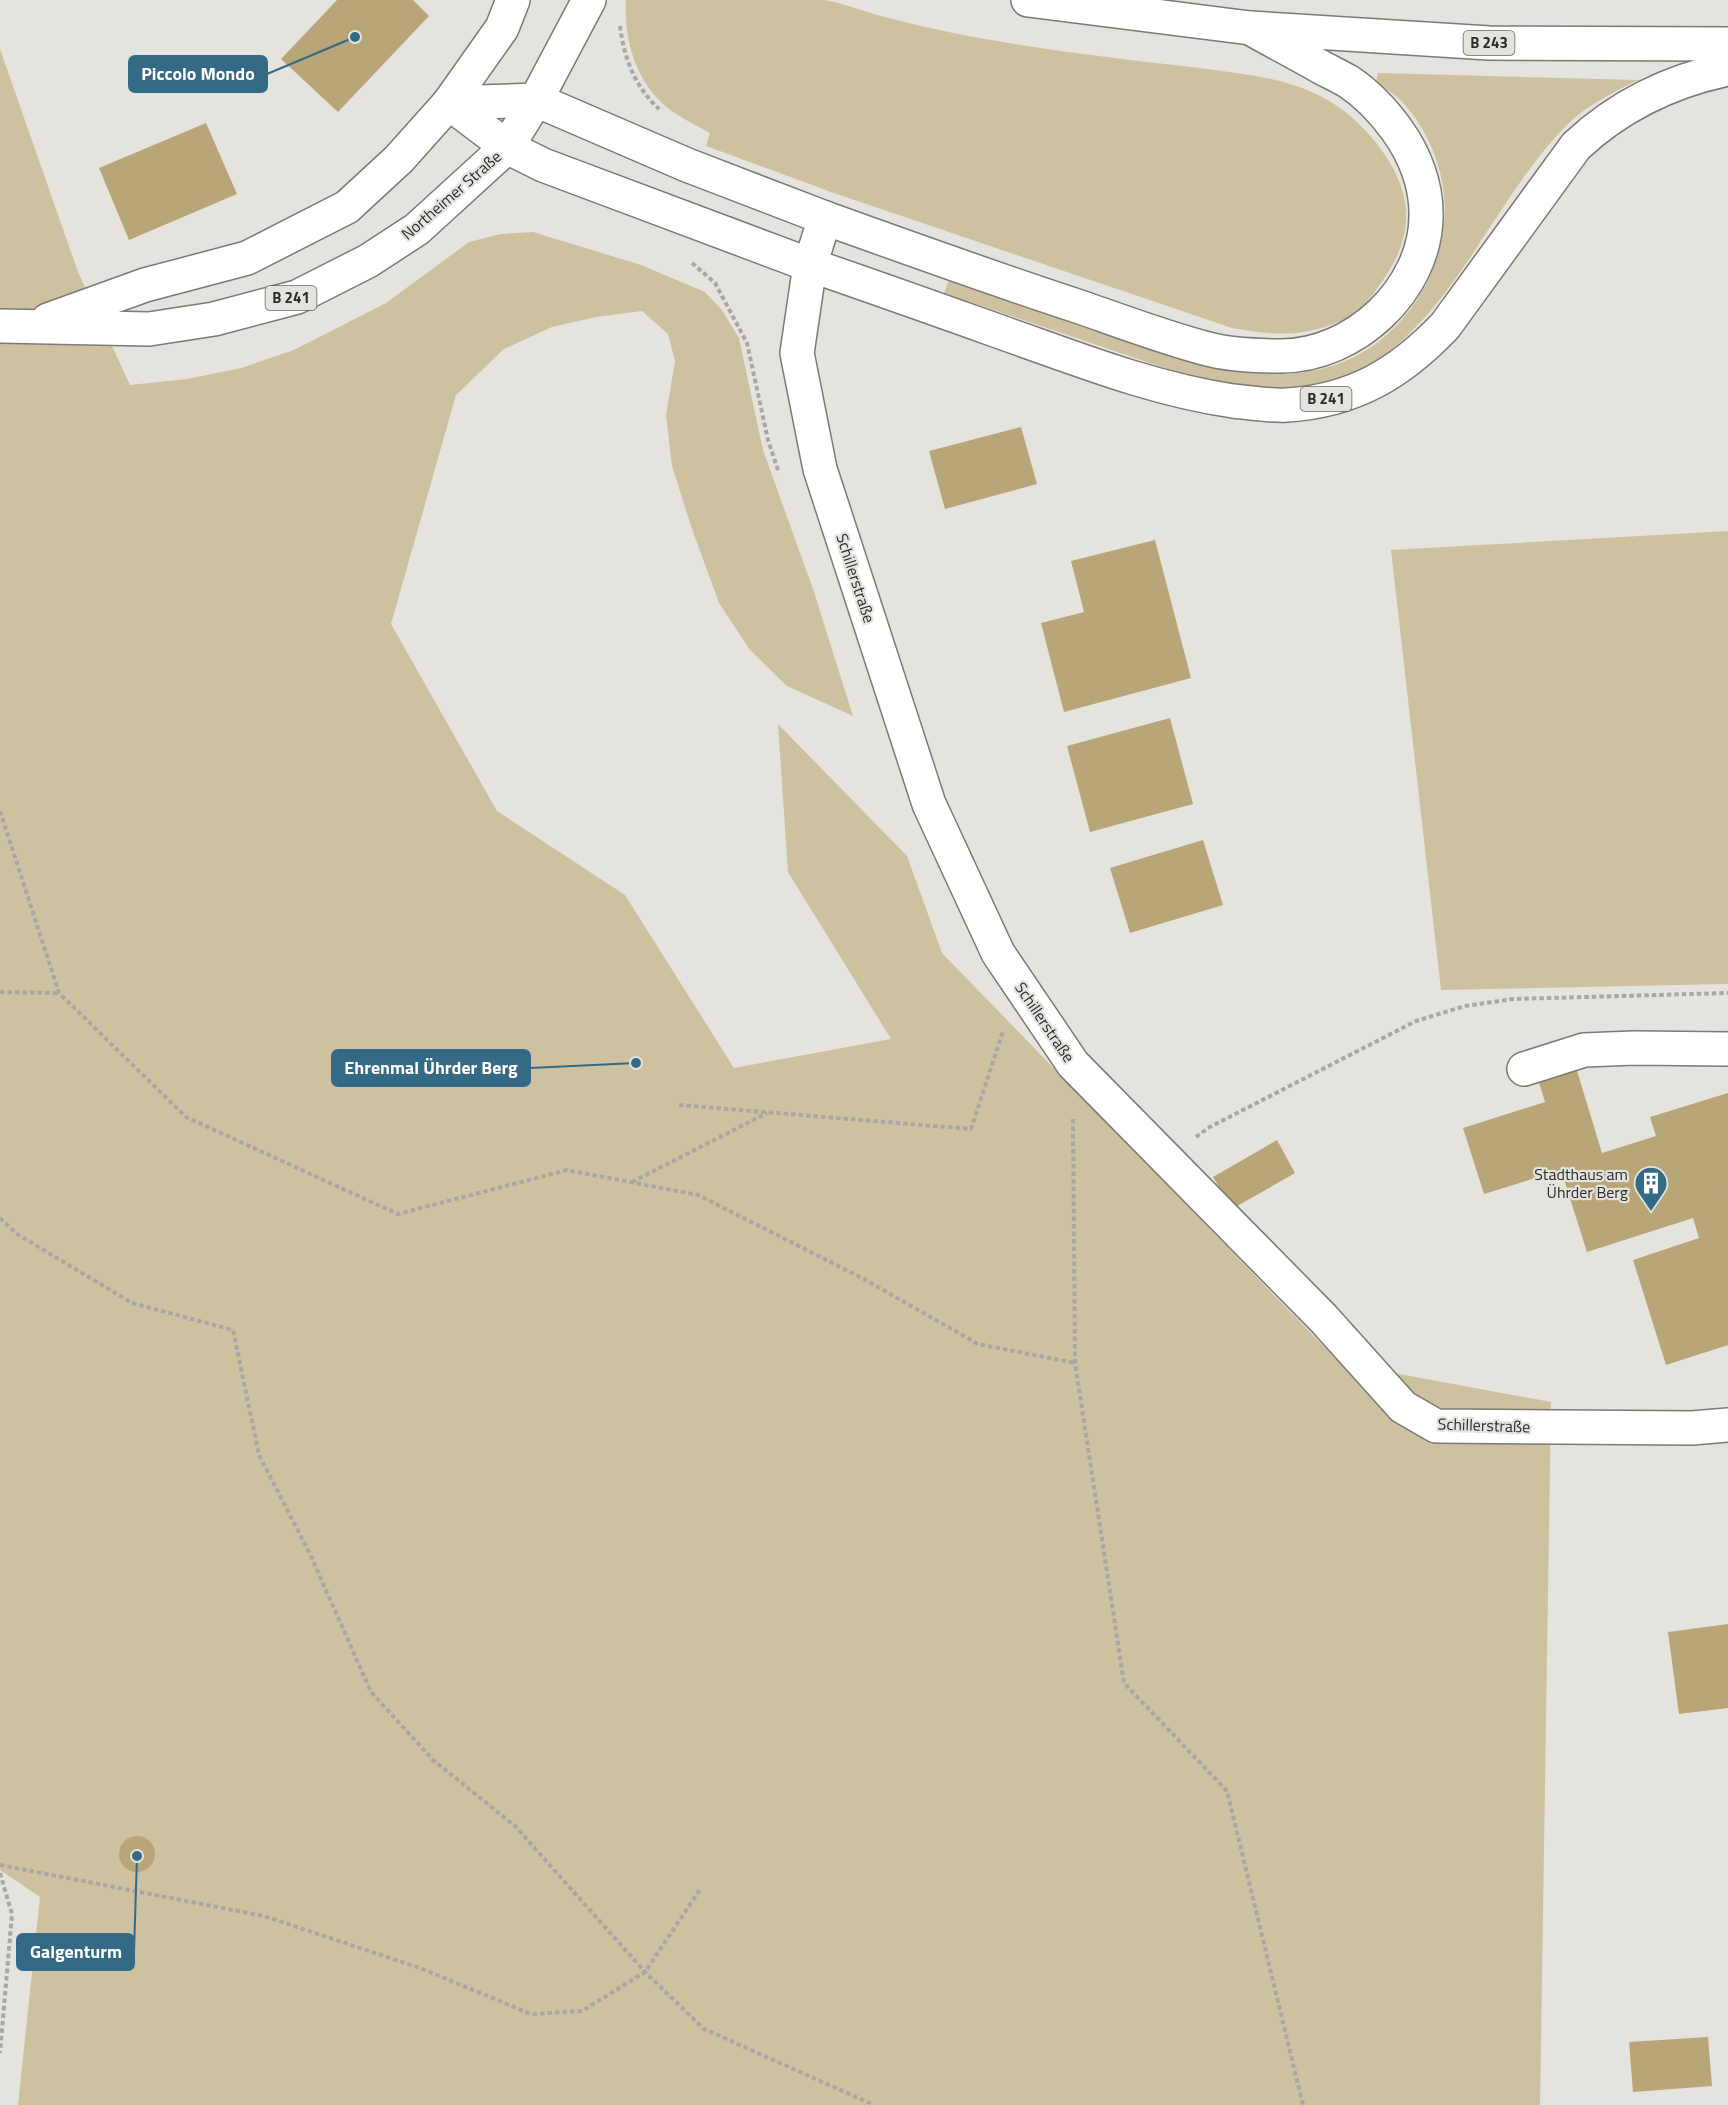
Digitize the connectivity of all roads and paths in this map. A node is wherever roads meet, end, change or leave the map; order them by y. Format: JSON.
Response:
{"nodes":[{"id":1,"x":513,"y":0,"type":"edge"},
{"id":2,"x":589,"y":0,"type":"edge"},
{"id":3,"x":1028,"y":0,"type":"edge"},
{"id":4,"x":1250,"y":28,"type":"junction"},
{"id":5,"x":1728,"y":44,"type":"edge"},
{"id":6,"x":1728,"y":69,"type":"edge"},
{"id":7,"x":536,"y":100,"type":"junction"},
{"id":8,"x":449,"y":103,"type":"junction"},
{"id":9,"x":507,"y":147,"type":"junction"},
{"id":10,"x":825,"y":218,"type":"junction"},
{"id":11,"x":810,"y":265,"type":"junction"},
{"id":12,"x":14,"y":326,"type":"edge"},
{"id":13,"x":0,"y":811,"type":"edge"},
{"id":14,"x":0,"y":992,"type":"edge"},
{"id":15,"x":59,"y":993,"type":"junction"},
{"id":16,"x":1728,"y":993,"type":"edge"},
{"id":17,"x":1006,"y":1024,"type":"dead end"},
{"id":18,"x":1728,"y":1048,"type":"edge"},
{"id":19,"x":1072,"y":1064,"type":"junction"},
{"id":20,"x":1524,"y":1069,"type":"dead end"},
{"id":21,"x":679,"y":1105,"type":"dead end"},
{"id":22,"x":769,"y":1112,"type":"junction"},
{"id":23,"x":1167,"y":1159,"type":"junction"},
{"id":24,"x":631,"y":1182,"type":"junction"},
{"id":25,"x":0,"y":1218,"type":"edge"},
{"id":26,"x":1075,"y":1363,"type":"junction"},
{"id":27,"x":1728,"y":1425,"type":"edge"},
{"id":28,"x":0,"y":1865,"type":"edge"},
{"id":29,"x":0,"y":1873,"type":"edge"},
{"id":30,"x":701,"y":1888,"type":"dead end"},
{"id":31,"x":645,"y":1972,"type":"junction"},
{"id":32,"x":0,"y":2053,"type":"edge"},
{"id":33,"x":874,"y":2105,"type":"edge"},
{"id":34,"x":1303,"y":2105,"type":"edge"}],
"edges":[{"from":1,"to":8,"type":"main road","name":"Northeimer Straße","number":"B 241"},
{"from":2,"to":7,"type":"main road","name":"Northeimer Straße"},
{"from":3,"to":4,"type":"main road","number":"B 243"},
{"from":4,"to":5,"type":"main road","number":"B 243"},
{"from":4,"to":10,"type":"main road"},
{"from":6,"to":11,"type":"main road","number":"B 241"},
{"from":7,"to":8,"type":"main road"},
{"from":7,"to":9,"type":"main road","name":"Northeimer Straße"},
{"from":7,"to":10,"type":"main road"},
{"from":8,"to":9,"type":"main road"},
{"from":8,"to":12,"type":"main road","name":"Northeimer Straße","number":"B 241"},
{"from":9,"to":11,"type":"main road","number":"B 241"},
{"from":9,"to":12,"type":"main road","name":"Northeimer Straße","number":"B 241"},
{"from":10,"to":11,"type":"main road","name":"Schillerstraße"},
{"from":11,"to":19,"type":"main road","name":"Schillerstraße"},
{"from":13,"to":15,"type":"path"},
{"from":14,"to":15,"type":"path"},
{"from":15,"to":24,"type":"path"},
{"from":16,"to":23,"type":"path"},
{"from":17,"to":22,"type":"path"},
{"from":18,"to":20,"type":"main road"},
{"from":19,"to":23,"type":"main road","name":"Schillerstraße"},
{"from":19,"to":26,"type":"path"},
{"from":21,"to":22,"type":"path"},
{"from":22,"to":24,"type":"path"},
{"from":23,"to":27,"type":"main road","name":"Schillerstraße"},
{"from":24,"to":26,"type":"path"},
{"from":25,"to":31,"type":"path"},
{"from":26,"to":34,"type":"path"},
{"from":28,"to":31,"type":"path"},
{"from":29,"to":32,"type":"path"},
{"from":30,"to":31,"type":"path"},
{"from":31,"to":33,"type":"path"}]}
